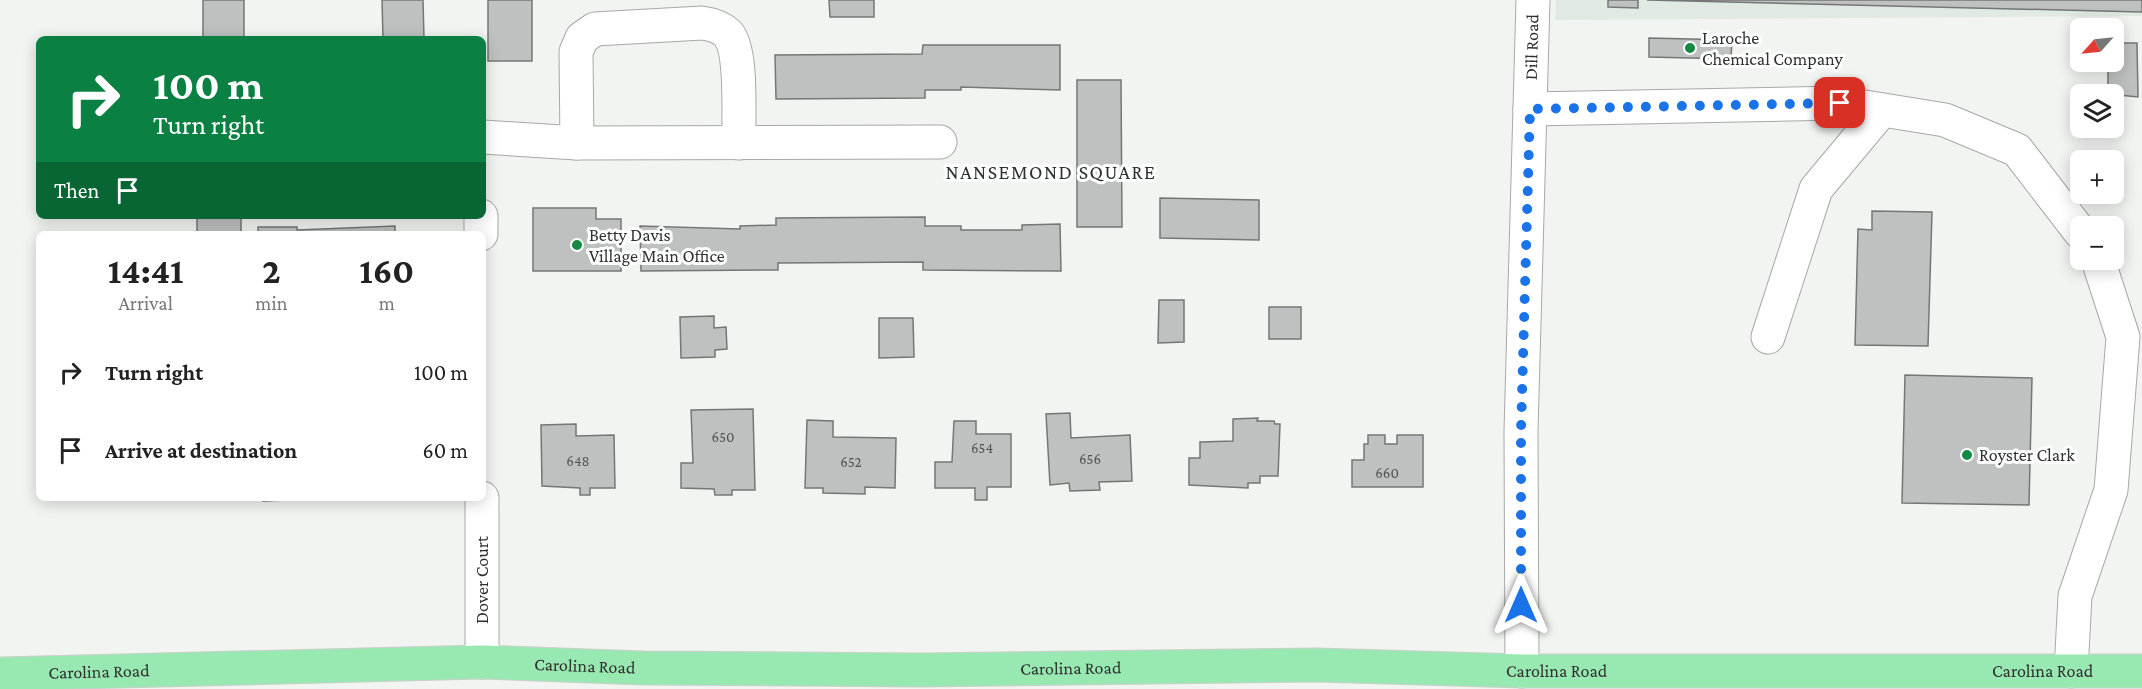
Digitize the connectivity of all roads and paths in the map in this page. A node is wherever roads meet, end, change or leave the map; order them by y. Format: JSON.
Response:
{"nodes":[{"id":1,"x":1533,"y":0,"type":"edge"},
{"id":2,"x":1530,"y":109,"type":"junction"},
{"id":3,"x":1882,"y":110,"type":"junction"},
{"id":4,"x":486,"y":136,"type":"edge"},
{"id":5,"x":940,"y":142,"type":"dead end"},
{"id":6,"x":577,"y":143,"type":"junction"},
{"id":7,"x":739,"y":143,"type":"junction"},
{"id":8,"x":2070,"y":219,"type":"edge"},
{"id":9,"x":2101,"y":270,"type":"edge"},
{"id":10,"x":1768,"y":337,"type":"dead end"},
{"id":11,"x":482,"y":501,"type":"edge"},
{"id":12,"x":482,"y":662,"type":"junction"},
{"id":13,"x":1521,"y":671,"type":"junction"},
{"id":14,"x":2071,"y":671,"type":"junction"},
{"id":15,"x":2142,"y":671,"type":"edge"},
{"id":16,"x":0,"y":674,"type":"edge"}],
"edges":[{"from":1,"to":2,"type":"street","name":"Dill Road"},
{"from":2,"to":3,"type":"street"},
{"from":2,"to":13,"type":"street","name":"Dill Road"},
{"from":3,"to":8,"type":"street"},
{"from":3,"to":10,"type":"street"},
{"from":4,"to":6,"type":"street"},
{"from":5,"to":7,"type":"street"},
{"from":6,"to":7,"type":"street"},
{"from":6,"to":7,"type":"street"},
{"from":9,"to":14,"type":"street"},
{"from":11,"to":12,"type":"street","name":"Dover Court"},
{"from":12,"to":13,"type":"main road","name":"Carolina Road"},
{"from":12,"to":16,"type":"main road","name":"Carolina Road"},
{"from":13,"to":14,"type":"main road","name":"Carolina Road"},
{"from":14,"to":15,"type":"main road","name":"Carolina Road"}]}
